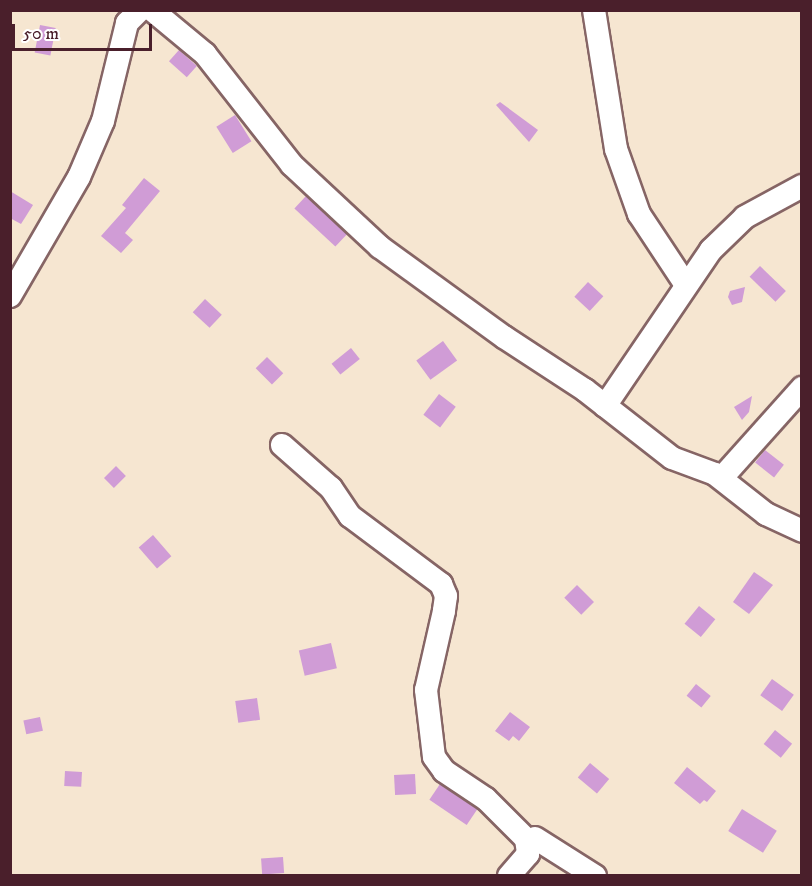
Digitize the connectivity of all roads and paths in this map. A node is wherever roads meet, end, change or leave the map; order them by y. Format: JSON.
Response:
{"nodes":[{"id":1,"x":140,"y":10,"type":"edge"},
{"id":2,"x":153,"y":10,"type":"edge"},
{"id":3,"x":594,"y":10,"type":"edge"},
{"id":4,"x":801,"y":186,"type":"edge"},
{"id":5,"x":686,"y":285,"type":"junction"},
{"id":6,"x":10,"y":296,"type":"edge"},
{"id":7,"x":801,"y":388,"type":"edge"},
{"id":8,"x":605,"y":406,"type":"junction"},
{"id":9,"x":282,"y":445,"type":"dead end"},
{"id":10,"x":727,"y":472,"type":"dead end"},
{"id":11,"x":801,"y":531,"type":"edge"},
{"id":12,"x":535,"y":838,"type":"dead end"},
{"id":13,"x":509,"y":876,"type":"edge"},
{"id":14,"x":596,"y":876,"type":"edge"}],
"edges":[{"from":1,"to":6,"type":"street"},
{"from":2,"to":8,"type":"street"},
{"from":3,"to":5,"type":"street"},
{"from":4,"to":5,"type":"street"},
{"from":5,"to":8,"type":"street"},
{"from":7,"to":10,"type":"street"},
{"from":8,"to":11,"type":"street"},
{"from":9,"to":13,"type":"street"},
{"from":12,"to":14,"type":"street"}]}
